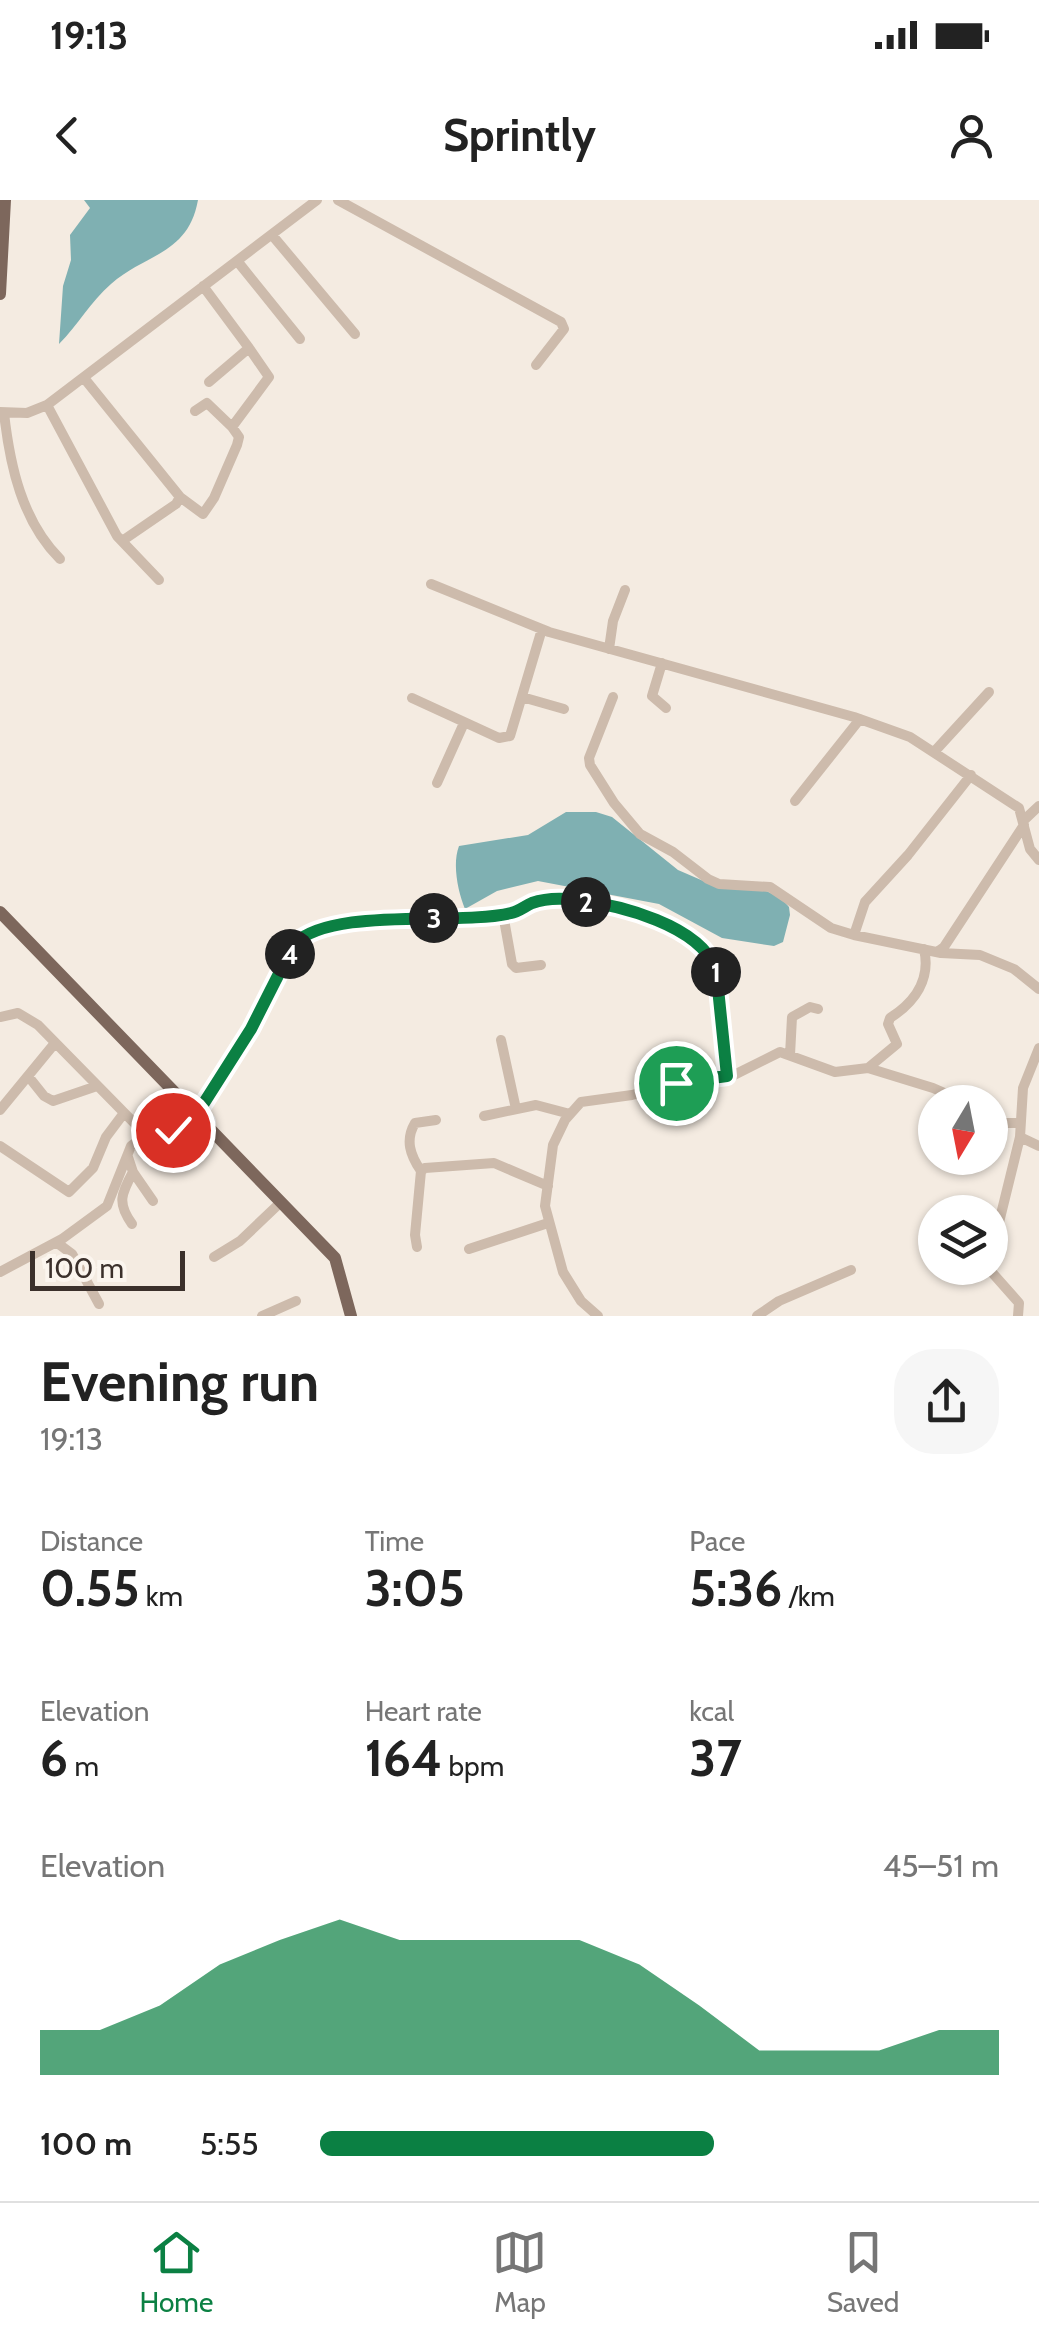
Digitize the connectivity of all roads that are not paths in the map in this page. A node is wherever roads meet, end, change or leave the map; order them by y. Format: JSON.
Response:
{"nodes":[{"id":1,"x":5,"y":200,"type":"edge"},
{"id":2,"x":317,"y":200,"type":"edge"},
{"id":3,"x":338,"y":200,"type":"edge"},
{"id":4,"x":272,"y":235,"type":"junction"},
{"id":5,"x":238,"y":262,"type":"junction"},
{"id":6,"x":203,"y":286,"type":"junction"},
{"id":7,"x":0,"y":294,"type":"edge"},
{"id":8,"x":356,"y":334,"type":"dead end"},
{"id":9,"x":300,"y":339,"type":"dead end"},
{"id":10,"x":249,"y":348,"type":"junction"},
{"id":11,"x":536,"y":366,"type":"dead end"},
{"id":12,"x":84,"y":378,"type":"junction"},
{"id":13,"x":208,"y":382,"type":"dead end"},
{"id":14,"x":47,"y":406,"type":"junction"},
{"id":15,"x":195,"y":411,"type":"dead end"},
{"id":16,"x":2,"y":413,"type":"edge"},
{"id":17,"x":232,"y":427,"type":"junction"},
{"id":18,"x":180,"y":496,"type":"junction"},
{"id":19,"x":122,"y":541,"type":"junction"},
{"id":20,"x":60,"y":560,"type":"dead end"},
{"id":21,"x":160,"y":580,"type":"dead end"},
{"id":22,"x":432,"y":584,"type":"dead end"},
{"id":23,"x":626,"y":590,"type":"dead end"},
{"id":24,"x":542,"y":629,"type":"junction"},
{"id":25,"x":609,"y":648,"type":"junction"},
{"id":26,"x":662,"y":663,"type":"junction"},
{"id":27,"x":989,"y":692,"type":"dead end"},
{"id":28,"x":522,"y":697,"type":"junction"},
{"id":29,"x":614,"y":697,"type":"dead end"},
{"id":30,"x":412,"y":698,"type":"dead end"},
{"id":31,"x":666,"y":708,"type":"dead end"},
{"id":32,"x":564,"y":709,"type":"dead end"},
{"id":33,"x":860,"y":719,"type":"junction"},
{"id":34,"x":464,"y":723,"type":"junction"},
{"id":35,"x":934,"y":752,"type":"junction"},
{"id":36,"x":971,"y":775,"type":"junction"},
{"id":37,"x":437,"y":783,"type":"dead end"},
{"id":38,"x":795,"y":801,"type":"dead end"},
{"id":39,"x":1039,"y":806,"type":"edge"},
{"id":40,"x":1023,"y":823,"type":"junction"},
{"id":41,"x":1039,"y":860,"type":"edge"},
{"id":42,"x":0,"y":912,"type":"edge"},
{"id":43,"x":503,"y":914,"type":"junction"},
{"id":44,"x":854,"y":935,"type":"junction"},
{"id":45,"x":924,"y":949,"type":"junction"},
{"id":46,"x":938,"y":952,"type":"junction"},
{"id":47,"x":541,"y":965,"type":"dead end"},
{"id":48,"x":1039,"y":988,"type":"edge"},
{"id":49,"x":818,"y":1009,"type":"dead end"},
{"id":50,"x":0,"y":1017,"type":"edge"},
{"id":51,"x":500,"y":1040,"type":"dead end"},
{"id":52,"x":55,"y":1043,"type":"junction"},
{"id":53,"x":1039,"y":1048,"type":"edge"},
{"id":54,"x":790,"y":1055,"type":"junction"},
{"id":55,"x":868,"y":1068,"type":"junction"},
{"id":56,"x":28,"y":1076,"type":"junction"},
{"id":57,"x":727,"y":1076,"type":"junction"},
{"id":58,"x":923,"y":1085,"type":"edge"},
{"id":59,"x":98,"y":1086,"type":"junction"},
{"id":60,"x":0,"y":1110,"type":"edge"},
{"id":61,"x":516,"y":1110,"type":"junction"},
{"id":62,"x":124,"y":1114,"type":"junction"},
{"id":63,"x":570,"y":1114,"type":"junction"},
{"id":64,"x":484,"y":1116,"type":"dead end"},
{"id":65,"x":201,"y":1118,"type":"junction"},
{"id":66,"x":436,"y":1120,"type":"dead end"},
{"id":67,"x":1008,"y":1123,"type":"edge"},
{"id":68,"x":1020,"y":1123,"type":"junction"},
{"id":69,"x":146,"y":1136,"type":"junction"},
{"id":70,"x":1020,"y":1138,"type":"junction"},
{"id":71,"x":0,"y":1146,"type":"edge"},
{"id":72,"x":1039,"y":1146,"type":"edge"},
{"id":73,"x":128,"y":1156,"type":"junction"},
{"id":74,"x":421,"y":1171,"type":"junction"},
{"id":75,"x":133,"y":1172,"type":"junction"},
{"id":76,"x":548,"y":1186,"type":"junction"},
{"id":77,"x":1006,"y":1195,"type":"edge"},
{"id":78,"x":153,"y":1201,"type":"dead end"},
{"id":79,"x":281,"y":1202,"type":"junction"},
{"id":80,"x":548,"y":1223,"type":"junction"},
{"id":81,"x":132,"y":1224,"type":"dead end"},
{"id":82,"x":56,"y":1242,"type":"junction"},
{"id":83,"x":417,"y":1247,"type":"dead end"},
{"id":84,"x":469,"y":1249,"type":"dead end"},
{"id":85,"x":214,"y":1257,"type":"dead end"},
{"id":86,"x":851,"y":1270,"type":"dead end"},
{"id":87,"x":0,"y":1272,"type":"edge"},
{"id":88,"x":1003,"y":1285,"type":"edge"},
{"id":89,"x":296,"y":1301,"type":"dead end"},
{"id":90,"x":100,"y":1304,"type":"dead end"},
{"id":91,"x":262,"y":1316,"type":"edge"},
{"id":92,"x":351,"y":1316,"type":"edge"},
{"id":93,"x":598,"y":1316,"type":"edge"},
{"id":94,"x":757,"y":1316,"type":"edge"},
{"id":95,"x":1018,"y":1316,"type":"edge"}],
"edges":[{"from":1,"to":7,"type":"main road"},
{"from":2,"to":4,"type":"street"},
{"from":3,"to":11,"type":"street"},
{"from":4,"to":5,"type":"street"},
{"from":4,"to":8,"type":"street"},
{"from":5,"to":6,"type":"street"},
{"from":5,"to":9,"type":"street"},
{"from":6,"to":10,"type":"street"},
{"from":6,"to":12,"type":"street"},
{"from":10,"to":13,"type":"street"},
{"from":10,"to":17,"type":"street"},
{"from":12,"to":14,"type":"street"},
{"from":12,"to":18,"type":"street"},
{"from":14,"to":16,"type":"street"},
{"from":14,"to":19,"type":"street"},
{"from":15,"to":17,"type":"street"},
{"from":16,"to":20,"type":"street"},
{"from":17,"to":18,"type":"street"},
{"from":18,"to":19,"type":"street"},
{"from":19,"to":21,"type":"street"},
{"from":22,"to":24,"type":"street"},
{"from":23,"to":25,"type":"street"},
{"from":24,"to":25,"type":"street"},
{"from":24,"to":28,"type":"street"},
{"from":25,"to":26,"type":"street"},
{"from":26,"to":31,"type":"street"},
{"from":26,"to":33,"type":"street"},
{"from":27,"to":35,"type":"street"},
{"from":28,"to":32,"type":"street"},
{"from":28,"to":34,"type":"street"},
{"from":29,"to":44,"type":"street"},
{"from":30,"to":34,"type":"street"},
{"from":33,"to":35,"type":"street"},
{"from":33,"to":38,"type":"street"},
{"from":34,"to":37,"type":"street"},
{"from":35,"to":36,"type":"street"},
{"from":36,"to":40,"type":"street"},
{"from":36,"to":44,"type":"street"},
{"from":39,"to":40,"type":"street"},
{"from":40,"to":41,"type":"street"},
{"from":40,"to":46,"type":"street"},
{"from":42,"to":65,"type":"main road"},
{"from":43,"to":47,"type":"street"},
{"from":43,"to":57,"type":"street"},
{"from":43,"to":65,"type":"street"},
{"from":44,"to":45,"type":"street"},
{"from":45,"to":46,"type":"street"},
{"from":45,"to":55,"type":"street"},
{"from":46,"to":48,"type":"street"},
{"from":49,"to":54,"type":"street"},
{"from":50,"to":52,"type":"street"},
{"from":51,"to":61,"type":"street"},
{"from":52,"to":56,"type":"street"},
{"from":52,"to":59,"type":"street"},
{"from":53,"to":68,"type":"street"},
{"from":54,"to":55,"type":"street"},
{"from":54,"to":57,"type":"street"},
{"from":55,"to":58,"type":"street"},
{"from":56,"to":59,"type":"street"},
{"from":56,"to":60,"type":"street"},
{"from":57,"to":63,"type":"street"},
{"from":59,"to":62,"type":"street"},
{"from":61,"to":63,"type":"street"},
{"from":61,"to":64,"type":"street"},
{"from":62,"to":69,"type":"street"},
{"from":62,"to":71,"type":"street"},
{"from":63,"to":76,"type":"street"},
{"from":65,"to":69,"type":"street"},
{"from":65,"to":79,"type":"main road"},
{"from":66,"to":74,"type":"street"},
{"from":67,"to":68,"type":"street"},
{"from":68,"to":70,"type":"street"},
{"from":69,"to":73,"type":"street"},
{"from":70,"to":72,"type":"street"},
{"from":70,"to":77,"type":"street"},
{"from":73,"to":75,"type":"street"},
{"from":73,"to":82,"type":"street"},
{"from":74,"to":76,"type":"street"},
{"from":74,"to":83,"type":"street"},
{"from":75,"to":78,"type":"street"},
{"from":75,"to":81,"type":"street"},
{"from":76,"to":80,"type":"street"},
{"from":79,"to":85,"type":"street"},
{"from":79,"to":92,"type":"main road"},
{"from":80,"to":84,"type":"street"},
{"from":80,"to":93,"type":"street"},
{"from":82,"to":87,"type":"street"},
{"from":82,"to":90,"type":"street"},
{"from":86,"to":94,"type":"street"},
{"from":88,"to":95,"type":"street"},
{"from":89,"to":91,"type":"street"}]}
